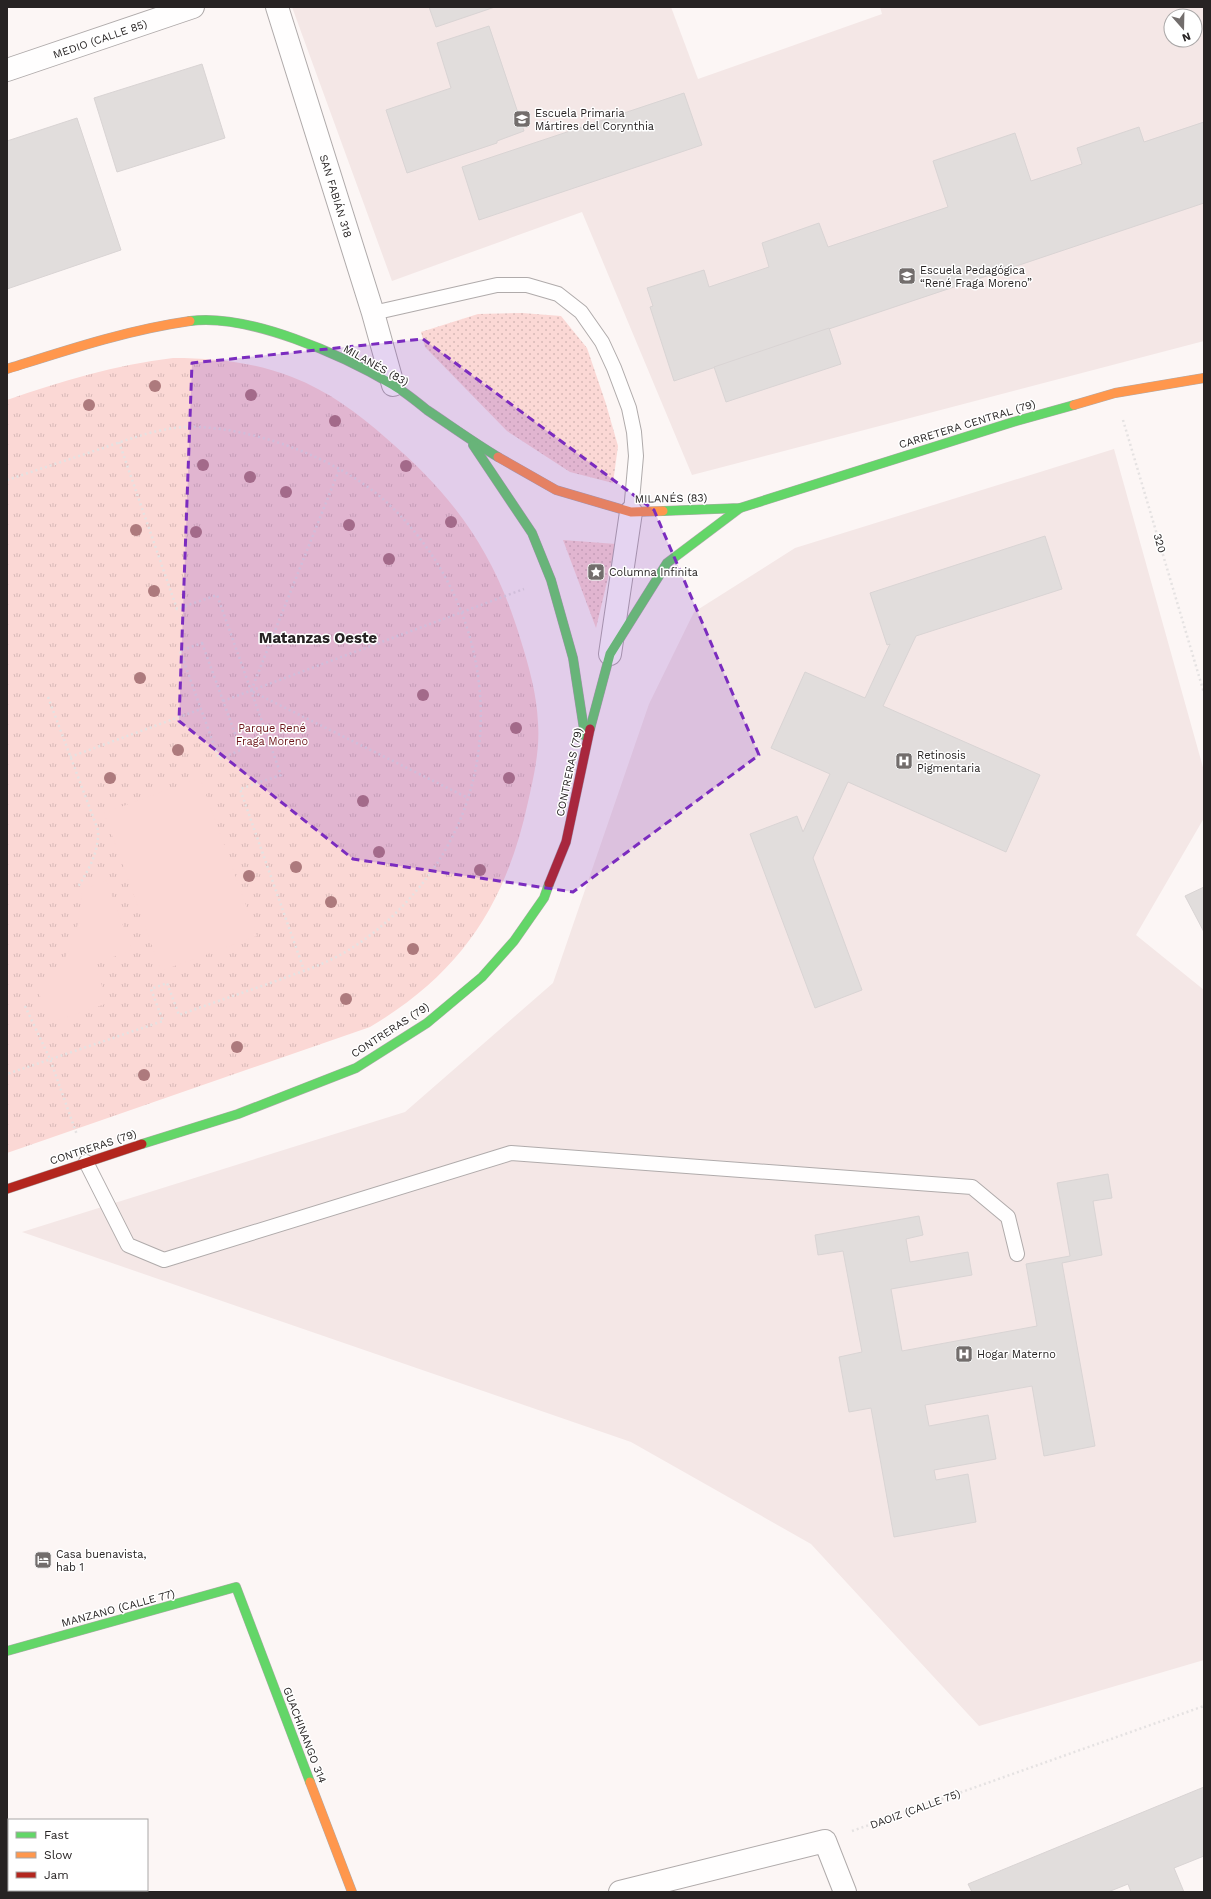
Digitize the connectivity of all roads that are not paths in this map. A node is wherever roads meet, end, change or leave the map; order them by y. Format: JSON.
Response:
{"nodes":[{"id":1,"x":194,"y":7,"type":"edge"},
{"id":2,"x":277,"y":7,"type":"edge"},
{"id":3,"x":7,"y":70,"type":"edge"},
{"id":4,"x":373,"y":313,"type":"junction"},
{"id":5,"x":7,"y":369,"type":"edge"},
{"id":6,"x":1204,"y":378,"type":"edge"},
{"id":7,"x":393,"y":385,"type":"junction"},
{"id":8,"x":470,"y":442,"type":"junction"},
{"id":9,"x":740,"y":508,"type":"junction"},
{"id":10,"x":632,"y":512,"type":"junction"},
{"id":11,"x":610,"y":654,"type":"junction"},
{"id":12,"x":586,"y":745,"type":"junction"},
{"id":13,"x":86,"y":1162,"type":"junction"},
{"id":14,"x":7,"y":1189,"type":"edge"},
{"id":15,"x":1017,"y":1254,"type":"dead end"},
{"id":16,"x":236,"y":1587,"type":"joint"},
{"id":17,"x":7,"y":1650,"type":"edge"},
{"id":18,"x":352,"y":1892,"type":"edge"},
{"id":19,"x":620,"y":1892,"type":"edge"},
{"id":20,"x":845,"y":1892,"type":"edge"}],
"edges":[{"from":1,"to":3,"type":"street","name":"MEDIO (CALLE 85)"},
{"from":2,"to":4,"type":"street","name":"SAN FABIÁN 318"},
{"from":4,"to":7,"type":"street","name":"SAN FABIÁN 318"},
{"from":4,"to":10,"type":"lane"},
{"from":5,"to":7,"type":"main road","name":"MILANÉS (83)"},
{"from":6,"to":9,"type":"main road","name":"CARRETERA CENTRAL (79)"},
{"from":7,"to":8,"type":"main road","name":"MILANÉS (83)"},
{"from":8,"to":10,"type":"main road","name":"MILANÉS (83)"},
{"from":8,"to":12,"type":"main road"},
{"from":9,"to":10,"type":"main road","name":"MILANÉS (83)"},
{"from":9,"to":11,"type":"main road","name":"CONTRERAS (79)"},
{"from":10,"to":11,"type":"street"},
{"from":11,"to":12,"type":"main road","name":"CONTRERAS (79)"},
{"from":12,"to":13,"type":"main road","name":"CONTRERAS (79)"},
{"from":13,"to":14,"type":"main road","name":"CONTRERAS (79)"},
{"from":13,"to":15,"type":"lane"},
{"from":16,"to":17,"type":"main road","name":"MANZANO (CALLE 77)"},
{"from":16,"to":18,"type":"main road","name":"GUACHINANGO 314"},
{"from":19,"to":20,"type":"street"}]}
